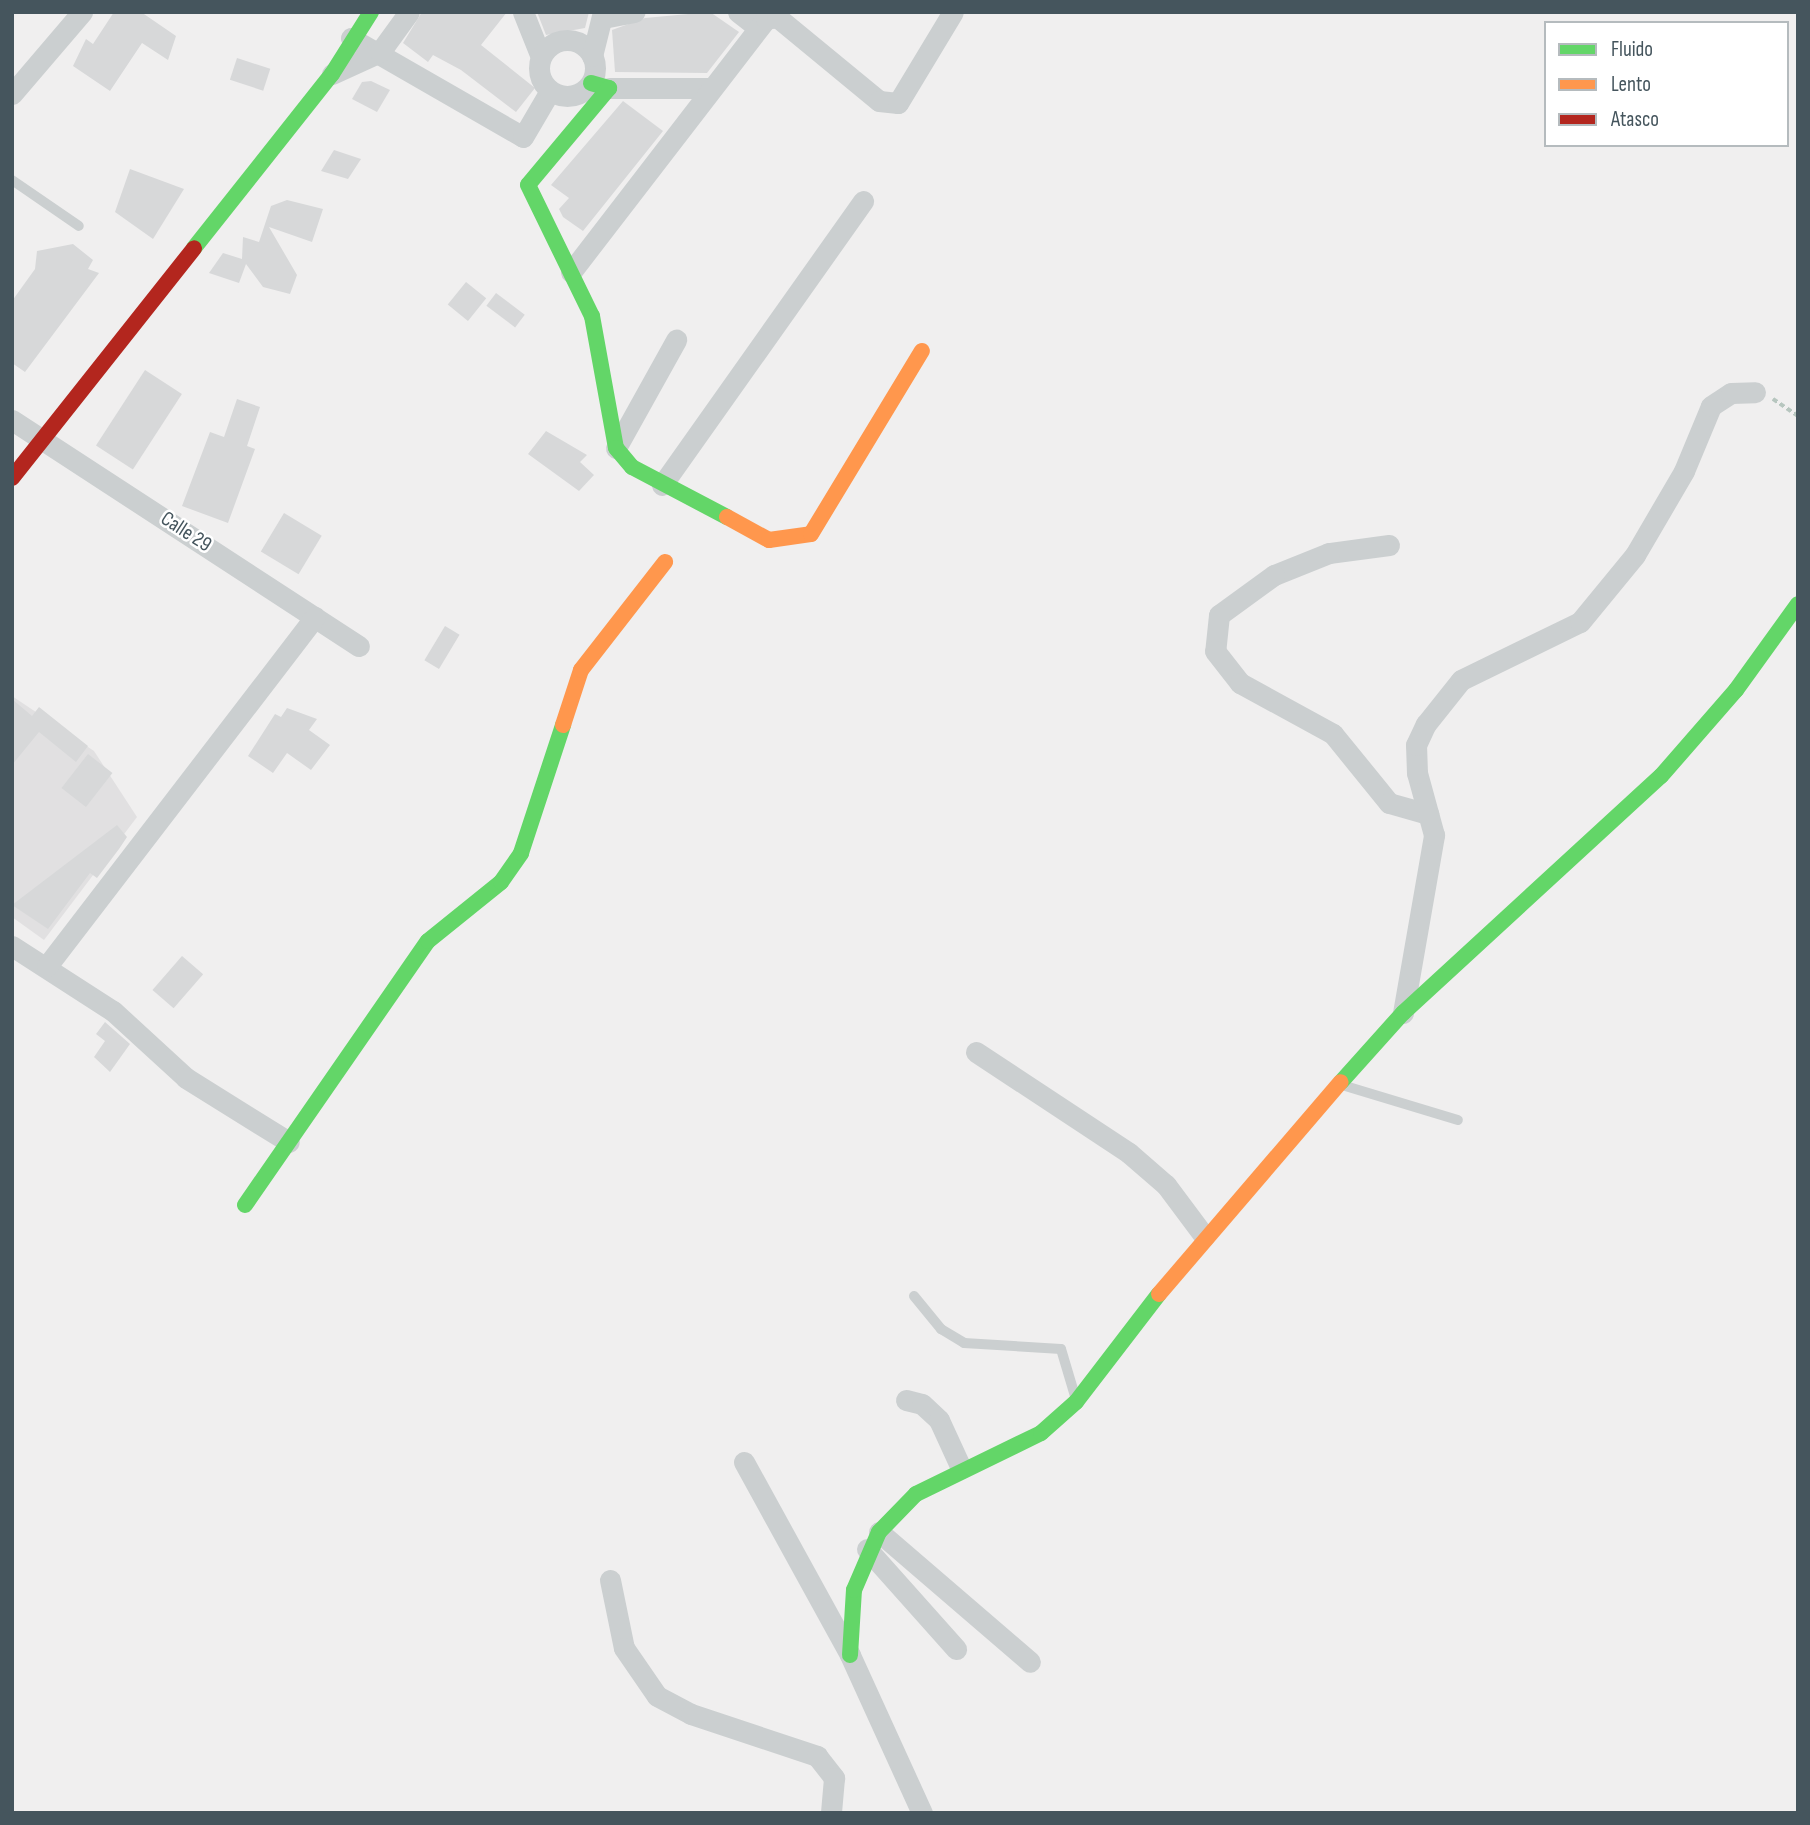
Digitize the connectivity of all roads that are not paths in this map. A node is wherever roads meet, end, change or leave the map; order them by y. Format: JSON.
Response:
{"nodes":[{"id":1,"x":82,"y":12,"type":"edge"},
{"id":2,"x":371,"y":12,"type":"edge"},
{"id":3,"x":409,"y":12,"type":"edge"},
{"id":4,"x":523,"y":12,"type":"edge"},
{"id":5,"x":634,"y":12,"type":"edge"},
{"id":6,"x":738,"y":12,"type":"edge"},
{"id":7,"x":953,"y":12,"type":"edge"},
{"id":8,"x":603,"y":15,"type":"edge"},
{"id":9,"x":757,"y":27,"type":"junction"},
{"id":10,"x":351,"y":38,"type":"junction"},
{"id":11,"x":380,"y":52,"type":"junction"},
{"id":12,"x":592,"y":56,"type":"junction"},
{"id":13,"x":541,"y":57,"type":"junction"},
{"id":14,"x":332,"y":74,"type":"junction"},
{"id":15,"x":600,"y":86,"type":"junction"},
{"id":16,"x":709,"y":88,"type":"junction"},
{"id":17,"x":550,"y":90,"type":"junction"},
{"id":18,"x":12,"y":94,"type":"edge"},
{"id":19,"x":12,"y":180,"type":"edge"},
{"id":20,"x":863,"y":201,"type":"dead end"},
{"id":21,"x":79,"y":226,"type":"dead end"},
{"id":22,"x":571,"y":272,"type":"junction"},
{"id":23,"x":676,"y":340,"type":"dead end"},
{"id":24,"x":922,"y":351,"type":"dead end"},
{"id":25,"x":1755,"y":392,"type":"road end"},
{"id":26,"x":12,"y":420,"type":"edge"},
{"id":27,"x":44,"y":439,"type":"junction"},
{"id":28,"x":616,"y":448,"type":"junction"},
{"id":29,"x":12,"y":478,"type":"edge"},
{"id":30,"x":662,"y":485,"type":"junction"},
{"id":31,"x":1389,"y":545,"type":"dead end"},
{"id":32,"x":665,"y":562,"type":"dead end"},
{"id":33,"x":1798,"y":604,"type":"edge"},
{"id":34,"x":315,"y":617,"type":"junction"},
{"id":35,"x":359,"y":646,"type":"dead end"},
{"id":36,"x":1428,"y":814,"type":"junction"},
{"id":37,"x":12,"y":946,"type":"edge"},
{"id":38,"x":47,"y":966,"type":"junction"},
{"id":39,"x":1403,"y":1013,"type":"junction"},
{"id":40,"x":976,"y":1052,"type":"dead end"},
{"id":41,"x":1339,"y":1085,"type":"junction"},
{"id":42,"x":1458,"y":1120,"type":"dead end"},
{"id":43,"x":289,"y":1142,"type":"junction"},
{"id":44,"x":245,"y":1205,"type":"dead end"},
{"id":45,"x":1204,"y":1236,"type":"junction"},
{"id":46,"x":914,"y":1296,"type":"dead end"},
{"id":47,"x":906,"y":1400,"type":"dead end"},
{"id":48,"x":1076,"y":1402,"type":"junction"},
{"id":49,"x":744,"y":1462,"type":"dead end"},
{"id":50,"x":961,"y":1468,"type":"junction"},
{"id":51,"x":873,"y":1540,"type":"junction"},
{"id":52,"x":610,"y":1580,"type":"dead end"},
{"id":53,"x":956,"y":1648,"type":"dead end"},
{"id":54,"x":850,"y":1655,"type":"junction"},
{"id":55,"x":1030,"y":1662,"type":"dead end"},
{"id":56,"x":831,"y":1813,"type":"edge"},
{"id":57,"x":922,"y":1813,"type":"edge"}],
"edges":[{"from":1,"to":18,"type":"street"},
{"from":2,"to":10,"type":"street"},
{"from":3,"to":11,"type":"street"},
{"from":4,"to":13,"type":"street"},
{"from":5,"to":8,"type":"street"},
{"from":6,"to":9,"type":"street"},
{"from":7,"to":9,"type":"street"},
{"from":8,"to":12,"type":"street"},
{"from":9,"to":16,"type":"street"},
{"from":10,"to":11,"type":"street"},
{"from":10,"to":14,"type":"street"},
{"from":11,"to":14,"type":"street"},
{"from":11,"to":17,"type":"street"},
{"from":12,"to":13,"type":"street"},
{"from":12,"to":15,"type":"street"},
{"from":13,"to":17,"type":"street"},
{"from":14,"to":27,"type":"street"},
{"from":15,"to":16,"type":"street"},
{"from":15,"to":17,"type":"street"},
{"from":15,"to":22,"type":"street"},
{"from":16,"to":22,"type":"street"},
{"from":19,"to":21,"type":"lane"},
{"from":20,"to":30,"type":"street"},
{"from":22,"to":28,"type":"street"},
{"from":23,"to":28,"type":"street"},
{"from":24,"to":30,"type":"street"},
{"from":25,"to":36,"type":"street"},
{"from":26,"to":27,"type":"street","name":"Calle 29"},
{"from":27,"to":29,"type":"street"},
{"from":27,"to":34,"type":"street","name":"Calle 29"},
{"from":28,"to":30,"type":"street"},
{"from":31,"to":36,"type":"street"},
{"from":32,"to":43,"type":"street"},
{"from":33,"to":39,"type":"street"},
{"from":34,"to":35,"type":"street","name":"Calle 29"},
{"from":34,"to":38,"type":"street"},
{"from":36,"to":39,"type":"street"},
{"from":37,"to":38,"type":"street"},
{"from":38,"to":43,"type":"street"},
{"from":39,"to":41,"type":"street"},
{"from":40,"to":45,"type":"street"},
{"from":41,"to":42,"type":"lane"},
{"from":41,"to":45,"type":"street"},
{"from":43,"to":44,"type":"street"},
{"from":45,"to":48,"type":"street"},
{"from":46,"to":48,"type":"lane"},
{"from":47,"to":50,"type":"street"},
{"from":48,"to":50,"type":"street"},
{"from":49,"to":54,"type":"street"},
{"from":50,"to":51,"type":"street"},
{"from":51,"to":53,"type":"street"},
{"from":51,"to":54,"type":"street"},
{"from":51,"to":55,"type":"street"},
{"from":52,"to":56,"type":"street"},
{"from":54,"to":57,"type":"street"}]}
